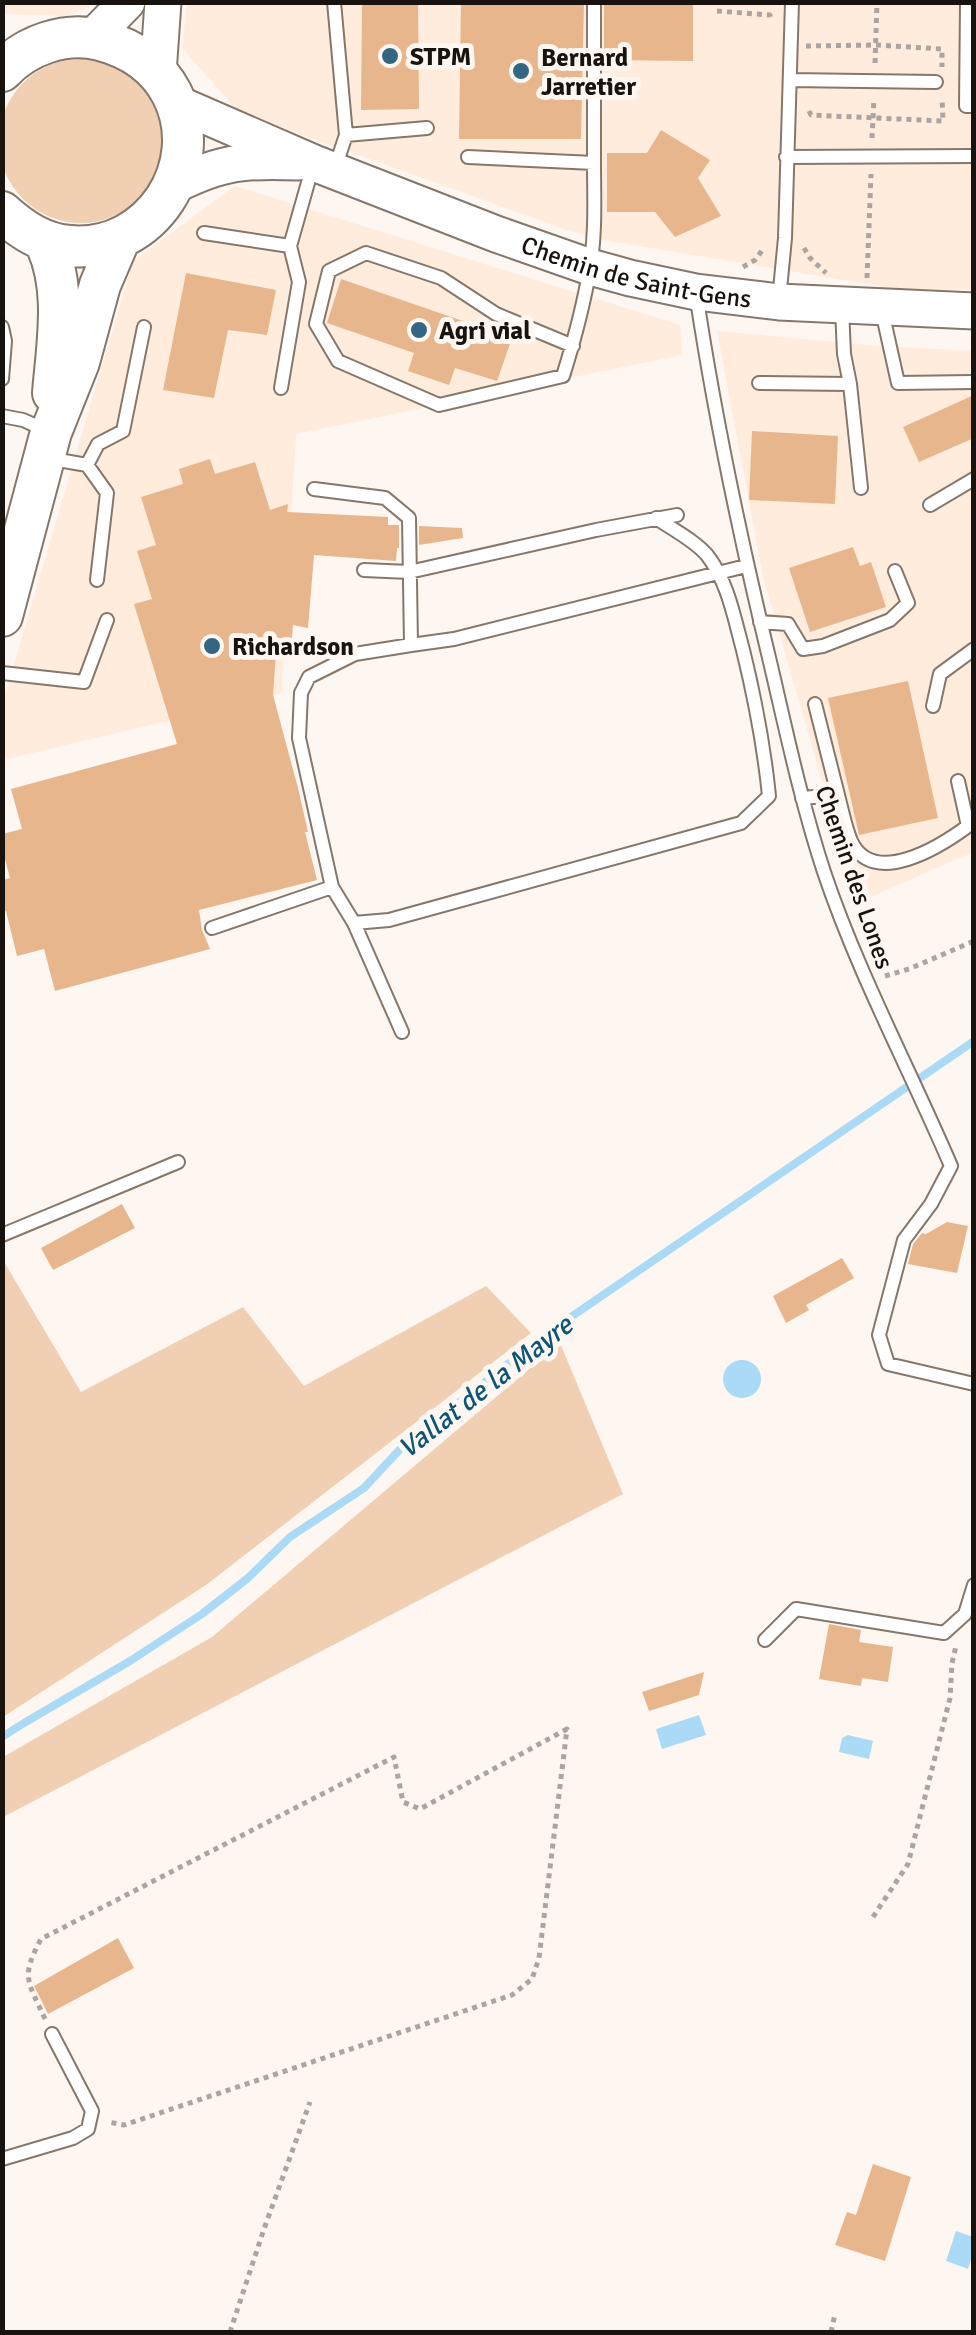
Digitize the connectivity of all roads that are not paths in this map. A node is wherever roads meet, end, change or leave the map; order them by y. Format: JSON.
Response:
{"nodes":[{"id":1,"x":127,"y":2,"type":"edge"},
{"id":2,"x":164,"y":2,"type":"edge"},
{"id":3,"x":334,"y":2,"type":"edge"},
{"id":4,"x":594,"y":2,"type":"edge"},
{"id":5,"x":792,"y":2,"type":"edge"},
{"id":6,"x":967,"y":2,"type":"edge"},
{"id":7,"x":92,"y":38,"type":"junction"},
{"id":8,"x":4,"y":66,"type":"edge"},
{"id":9,"x":790,"y":80,"type":"junction"},
{"id":10,"x":936,"y":82,"type":"dead end"},
{"id":11,"x":167,"y":88,"type":"junction"},
{"id":12,"x":974,"y":106,"type":"edge"},
{"id":13,"x":427,"y":128,"type":"dead end"},
{"id":14,"x":346,"y":135,"type":"junction"},
{"id":15,"x":974,"y":156,"type":"edge"},
{"id":16,"x":468,"y":157,"type":"dead end"},
{"id":17,"x":786,"y":157,"type":"junction"},
{"id":18,"x":594,"y":163,"type":"junction"},
{"id":19,"x":324,"y":167,"type":"junction"},
{"id":20,"x":174,"y":185,"type":"junction"},
{"id":21,"x":2,"y":212,"type":"edge"},
{"id":22,"x":204,"y":233,"type":"dead end"},
{"id":23,"x":120,"y":238,"type":"junction"},
{"id":24,"x":44,"y":240,"type":"junction"},
{"id":25,"x":290,"y":246,"type":"junction"},
{"id":26,"x":590,"y":268,"type":"junction"},
{"id":27,"x":845,"y":286,"type":"junction"},
{"id":28,"x":696,"y":292,"type":"junction"},
{"id":29,"x":779,"y":302,"type":"junction"},
{"id":30,"x":882,"y":308,"type":"junction"},
{"id":31,"x":974,"y":311,"type":"edge"},
{"id":32,"x":2,"y":327,"type":"edge"},
{"id":33,"x":144,"y":327,"type":"dead end"},
{"id":34,"x":573,"y":346,"type":"junction"},
{"id":35,"x":2,"y":379,"type":"edge"},
{"id":36,"x":974,"y":382,"type":"edge"},
{"id":37,"x":760,"y":383,"type":"dead end"},
{"id":38,"x":850,"y":384,"type":"junction"},
{"id":39,"x":281,"y":388,"type":"dead end"},
{"id":40,"x":2,"y":416,"type":"edge"},
{"id":41,"x":47,"y":444,"type":"junction"},
{"id":42,"x":88,"y":465,"type":"junction"},
{"id":43,"x":974,"y":479,"type":"edge"},
{"id":44,"x":860,"y":488,"type":"dead end"},
{"id":45,"x":314,"y":489,"type":"dead end"},
{"id":46,"x":930,"y":505,"type":"dead end"},
{"id":47,"x":677,"y":515,"type":"dead end"},
{"id":48,"x":656,"y":518,"type":"junction"},
{"id":49,"x":746,"y":566,"type":"junction"},
{"id":50,"x":364,"y":570,"type":"dead end"},
{"id":51,"x":894,"y":571,"type":"dead end"},
{"id":52,"x":410,"y":572,"type":"junction"},
{"id":53,"x":719,"y":572,"type":"junction"},
{"id":54,"x":97,"y":580,"type":"dead end"},
{"id":55,"x":2,"y":616,"type":"edge"},
{"id":56,"x":107,"y":620,"type":"dead end"},
{"id":57,"x":760,"y":622,"type":"junction"},
{"id":58,"x":411,"y":645,"type":"junction"},
{"id":59,"x":974,"y":649,"type":"edge"},
{"id":60,"x":2,"y":672,"type":"edge"},
{"id":61,"x":815,"y":704,"type":"dead end"},
{"id":62,"x":933,"y":706,"type":"dead end"},
{"id":63,"x":958,"y":781,"type":"dead end"},
{"id":64,"x":838,"y":795,"type":"junction"},
{"id":65,"x":802,"y":798,"type":"junction"},
{"id":66,"x":332,"y":887,"type":"junction"},
{"id":67,"x":354,"y":923,"type":"junction"},
{"id":68,"x":212,"y":928,"type":"dead end"},
{"id":69,"x":402,"y":1032,"type":"dead end"},
{"id":70,"x":178,"y":1162,"type":"dead end"},
{"id":71,"x":2,"y":1235,"type":"edge"},
{"id":72,"x":974,"y":1384,"type":"edge"},
{"id":73,"x":974,"y":1584,"type":"edge"},
{"id":74,"x":765,"y":1640,"type":"dead end"},
{"id":75,"x":52,"y":2034,"type":"road end"},
{"id":76,"x":2,"y":2160,"type":"edge"}],
"edges":[{"from":1,"to":7,"type":"main road"},
{"from":2,"to":11,"type":"main road"},
{"from":3,"to":14,"type":"lane"},
{"from":4,"to":18,"type":"lane"},
{"from":5,"to":9,"type":"lane"},
{"from":6,"to":12,"type":"lane"},
{"from":7,"to":8,"type":"main road"},
{"from":7,"to":11,"type":"main road"},
{"from":9,"to":10,"type":"lane"},
{"from":9,"to":17,"type":"lane"},
{"from":11,"to":19,"type":"main road","name":"Chemin de Saint-Gens"},
{"from":11,"to":20,"type":"main road"},
{"from":13,"to":14,"type":"lane"},
{"from":14,"to":19,"type":"lane"},
{"from":15,"to":17,"type":"lane"},
{"from":16,"to":18,"type":"lane"},
{"from":17,"to":29,"type":"lane"},
{"from":18,"to":26,"type":"lane"},
{"from":19,"to":20,"type":"main road","name":"Chemin de Saint-Gens"},
{"from":19,"to":25,"type":"lane"},
{"from":19,"to":26,"type":"main road","name":"Chemin de Saint-Gens"},
{"from":20,"to":23,"type":"main road"},
{"from":21,"to":24,"type":"main road"},
{"from":22,"to":25,"type":"lane"},
{"from":23,"to":24,"type":"main road"},
{"from":23,"to":41,"type":"main road"},
{"from":24,"to":41,"type":"main road"},
{"from":25,"to":39,"type":"lane"},
{"from":26,"to":28,"type":"main road","name":"Chemin de Saint-Gens"},
{"from":26,"to":34,"type":"lane"},
{"from":27,"to":29,"type":"main road","name":"Chemin de Saint-Gens"},
{"from":27,"to":30,"type":"main road","name":"Chemin de Saint-Gens"},
{"from":27,"to":38,"type":"lane"},
{"from":28,"to":29,"type":"main road","name":"Chemin de Saint-Gens"},
{"from":28,"to":49,"type":"lane","name":"Chemin des Lones"},
{"from":30,"to":31,"type":"main road","name":"Chemin de Saint-Gens"},
{"from":30,"to":36,"type":"lane"},
{"from":32,"to":35,"type":"lane"},
{"from":33,"to":42,"type":"lane"},
{"from":34,"to":34,"type":"lane"},
{"from":37,"to":38,"type":"lane"},
{"from":38,"to":44,"type":"lane"},
{"from":40,"to":41,"type":"lane"},
{"from":41,"to":42,"type":"lane"},
{"from":41,"to":55,"type":"main road"},
{"from":42,"to":54,"type":"lane"},
{"from":43,"to":46,"type":"lane"},
{"from":45,"to":52,"type":"lane"},
{"from":47,"to":48,"type":"lane"},
{"from":48,"to":52,"type":"lane"},
{"from":48,"to":53,"type":"lane"},
{"from":49,"to":53,"type":"lane"},
{"from":49,"to":57,"type":"lane","name":"Chemin des Lones"},
{"from":50,"to":52,"type":"lane"},
{"from":51,"to":57,"type":"lane"},
{"from":52,"to":58,"type":"lane"},
{"from":53,"to":58,"type":"lane"},
{"from":53,"to":67,"type":"lane"},
{"from":56,"to":60,"type":"lane"},
{"from":57,"to":65,"type":"lane","name":"Chemin des Lones"},
{"from":58,"to":66,"type":"lane"},
{"from":59,"to":62,"type":"lane"},
{"from":61,"to":64,"type":"lane"},
{"from":63,"to":64,"type":"lane"},
{"from":64,"to":65,"type":"lane"},
{"from":65,"to":72,"type":"lane","name":"Chemin des Lones"},
{"from":66,"to":67,"type":"lane"},
{"from":66,"to":68,"type":"lane"},
{"from":67,"to":69,"type":"lane"},
{"from":70,"to":71,"type":"lane"},
{"from":73,"to":74,"type":"lane"},
{"from":75,"to":76,"type":"lane"}]}
